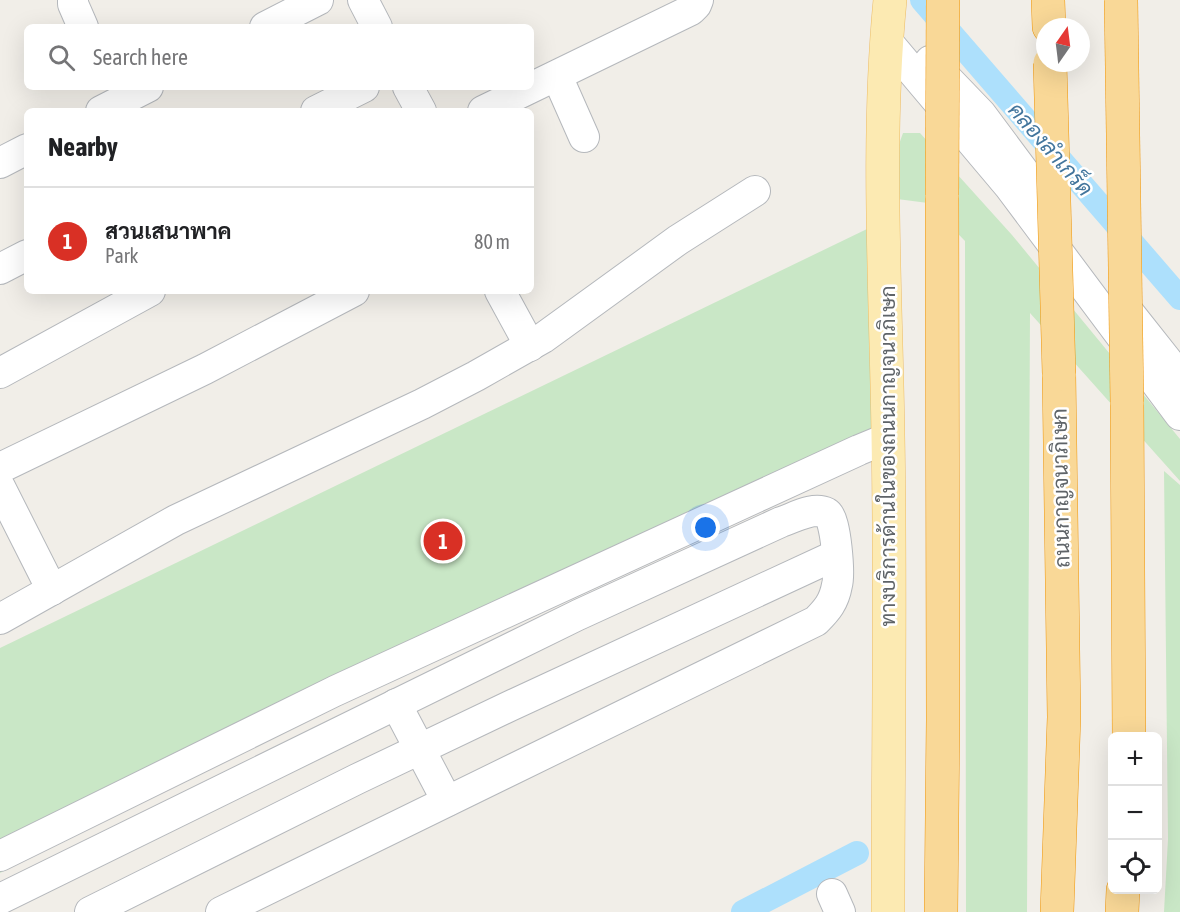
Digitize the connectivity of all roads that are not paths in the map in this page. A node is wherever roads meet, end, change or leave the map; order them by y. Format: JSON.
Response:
{"nodes":[{"id":1,"x":73,"y":0,"type":"edge"},
{"id":2,"x":318,"y":0,"type":"edge"},
{"id":3,"x":363,"y":0,"type":"edge"},
{"id":4,"x":698,"y":0,"type":"edge"},
{"id":5,"x":944,"y":0,"type":"edge"},
{"id":6,"x":1048,"y":0,"type":"edge"},
{"id":7,"x":1121,"y":0,"type":"edge"},
{"id":8,"x":1049,"y":18,"type":"edge"},
{"id":9,"x":888,"y":19,"type":"edge"},
{"id":10,"x":82,"y":24,"type":"edge"},
{"id":11,"x":271,"y":24,"type":"edge"},
{"id":12,"x":375,"y":24,"type":"edge"},
{"id":13,"x":1050,"y":72,"type":"edge"},
{"id":14,"x":557,"y":76,"type":"junction"},
{"id":15,"x":534,"y":87,"type":"edge"},
{"id":16,"x":142,"y":90,"type":"edge"},
{"id":17,"x":358,"y":90,"type":"edge"},
{"id":18,"x":410,"y":90,"type":"edge"},
{"id":19,"x":527,"y":90,"type":"edge"},
{"id":20,"x":107,"y":108,"type":"edge"},
{"id":21,"x":322,"y":108,"type":"edge"},
{"id":22,"x":419,"y":108,"type":"edge"},
{"id":23,"x":489,"y":108,"type":"edge"},
{"id":24,"x":584,"y":137,"type":"dead end"},
{"id":25,"x":24,"y":150,"type":"edge"},
{"id":26,"x":0,"y":162,"type":"edge"},
{"id":27,"x":756,"y":191,"type":"dead end"},
{"id":28,"x":24,"y":257,"type":"edge"},
{"id":29,"x":0,"y":269,"type":"edge"},
{"id":30,"x":145,"y":294,"type":"edge"},
{"id":31,"x":348,"y":294,"type":"edge"},
{"id":32,"x":502,"y":294,"type":"edge"},
{"id":33,"x":530,"y":346,"type":"junction"},
{"id":34,"x":0,"y":373,"type":"edge"},
{"id":35,"x":1180,"y":377,"type":"edge"},
{"id":36,"x":1180,"y":416,"type":"edge"},
{"id":37,"x":888,"y":438,"type":"junction"},
{"id":38,"x":0,"y":468,"type":"edge"},
{"id":39,"x":0,"y":487,"type":"edge"},
{"id":40,"x":836,"y":555,"type":"junction"},
{"id":41,"x":52,"y":590,"type":"junction"},
{"id":42,"x":0,"y":619,"type":"edge"},
{"id":43,"x":396,"y":704,"type":"junction"},
{"id":44,"x":1129,"y":732,"type":"edge"},
{"id":45,"x":420,"y":750,"type":"junction"},
{"id":46,"x":447,"y":801,"type":"junction"},
{"id":47,"x":0,"y":856,"type":"edge"},
{"id":48,"x":1123,"y":894,"type":"edge"},
{"id":49,"x":0,"y":899,"type":"edge"},
{"id":50,"x":90,"y":912,"type":"edge"},
{"id":51,"x":221,"y":912,"type":"edge"},
{"id":52,"x":888,"y":912,"type":"edge"},
{"id":53,"x":941,"y":912,"type":"edge"},
{"id":54,"x":1057,"y":912,"type":"edge"},
{"id":55,"x":1122,"y":912,"type":"edge"}],
"edges":[{"from":1,"to":10,"type":"street"},
{"from":2,"to":11,"type":"street"},
{"from":3,"to":12,"type":"street"},
{"from":4,"to":14,"type":"street"},
{"from":5,"to":53,"type":"highway","bridge":true},
{"from":6,"to":8,"type":"highway"},
{"from":7,"to":44,"type":"highway","bridge":true},
{"from":9,"to":35,"type":"street"},
{"from":9,"to":36,"type":"street"},
{"from":9,"to":37,"type":"main road","name":"ทางบริการด้านในของถนนกาญจนาภิเษก"},
{"from":13,"to":54,"type":"highway","name":"ถนนกาญจนาภิเษก","bridge":true},
{"from":14,"to":15,"type":"street"},
{"from":14,"to":24,"type":"street"},
{"from":16,"to":20,"type":"street"},
{"from":17,"to":21,"type":"street"},
{"from":18,"to":22,"type":"street"},
{"from":19,"to":23,"type":"street"},
{"from":25,"to":26,"type":"street"},
{"from":27,"to":33,"type":"street"},
{"from":28,"to":29,"type":"street"},
{"from":30,"to":34,"type":"street"},
{"from":31,"to":38,"type":"street"},
{"from":32,"to":33,"type":"street"},
{"from":33,"to":41,"type":"street"},
{"from":37,"to":47,"type":"street"},
{"from":37,"to":52,"type":"main road","name":"ทางบริการด้านในของถนนกาญจนาภิเษก"},
{"from":39,"to":41,"type":"street"},
{"from":40,"to":43,"type":"street"},
{"from":40,"to":45,"type":"street"},
{"from":40,"to":46,"type":"street"},
{"from":41,"to":42,"type":"street"},
{"from":43,"to":45,"type":"street"},
{"from":43,"to":49,"type":"street"},
{"from":45,"to":46,"type":"street"},
{"from":45,"to":50,"type":"street"},
{"from":46,"to":51,"type":"street"},
{"from":48,"to":55,"type":"highway"}]}
